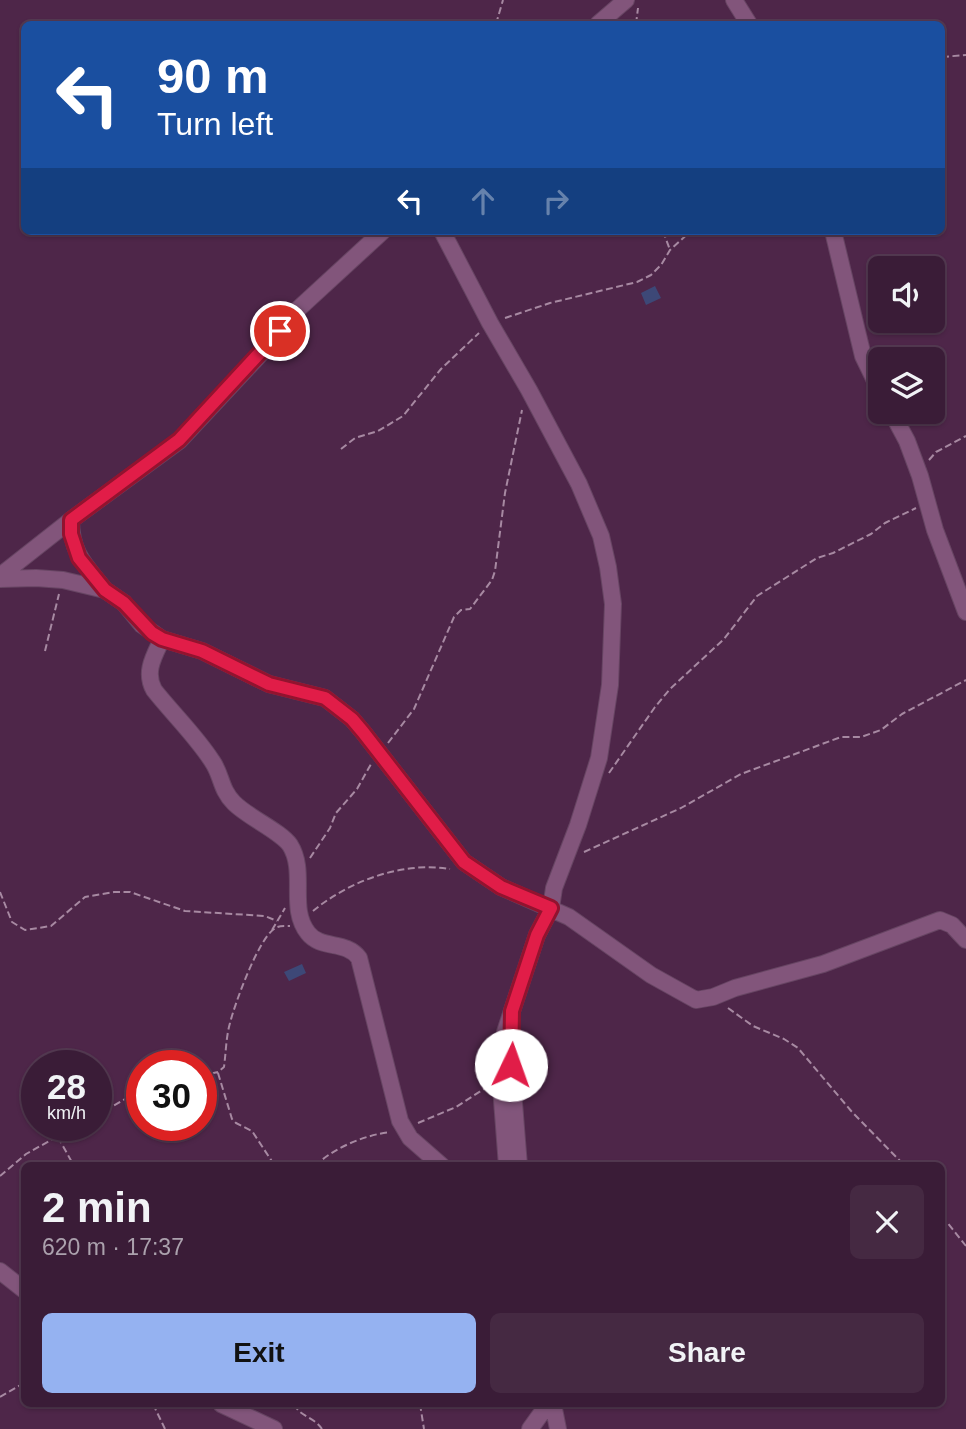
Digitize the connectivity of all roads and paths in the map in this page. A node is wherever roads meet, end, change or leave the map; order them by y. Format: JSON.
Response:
{"nodes":[{"id":1,"x":503,"y":0,"type":"edge"},
{"id":2,"x":626,"y":0,"type":"edge"},
{"id":3,"x":639,"y":0,"type":"edge"},
{"id":4,"x":734,"y":0,"type":"edge"},
{"id":5,"x":497,"y":21,"type":"edge"},
{"id":6,"x":602,"y":21,"type":"edge"},
{"id":7,"x":636,"y":21,"type":"edge"},
{"id":8,"x":747,"y":21,"type":"edge"},
{"id":9,"x":966,"y":55,"type":"edge"},
{"id":10,"x":945,"y":57,"type":"edge"},
{"id":11,"x":379,"y":235,"type":"edge"},
{"id":12,"x":444,"y":235,"type":"edge"},
{"id":13,"x":664,"y":235,"type":"edge"},
{"id":14,"x":687,"y":235,"type":"edge"},
{"id":15,"x":833,"y":235,"type":"edge"},
{"id":16,"x":670,"y":250,"type":"junction"},
{"id":17,"x":490,"y":323,"type":"junction"},
{"id":18,"x":868,"y":366,"type":"edge"},
{"id":19,"x":529,"y":390,"type":"junction"},
{"id":20,"x":898,"y":424,"type":"edge"},
{"id":21,"x":966,"y":436,"type":"edge"},
{"id":22,"x":341,"y":449,"type":"dead end"},
{"id":23,"x":920,"y":476,"type":"junction"},
{"id":24,"x":928,"y":503,"type":"junction"},
{"id":25,"x":71,"y":520,"type":"junction"},
{"id":26,"x":0,"y":578,"type":"edge"},
{"id":27,"x":63,"y":580,"type":"junction"},
{"id":28,"x":105,"y":590,"type":"junction"},
{"id":29,"x":966,"y":612,"type":"edge"},
{"id":30,"x":162,"y":639,"type":"junction"},
{"id":31,"x":46,"y":650,"type":"dead end"},
{"id":32,"x":966,"y":680,"type":"edge"},
{"id":33,"x":379,"y":754,"type":"junction"},
{"id":34,"x":604,"y":780,"type":"dead end"},
{"id":35,"x":583,"y":853,"type":"dead end"},
{"id":36,"x":449,"y":869,"type":"dead end"},
{"id":37,"x":299,"y":888,"type":"junction"},
{"id":38,"x":0,"y":892,"type":"edge"},
{"id":39,"x":551,"y":908,"type":"junction"},
{"id":40,"x":277,"y":921,"type":"junction"},
{"id":41,"x":304,"y":927,"type":"junction"},
{"id":42,"x":271,"y":930,"type":"junction"},
{"id":43,"x":966,"y":940,"type":"edge"},
{"id":44,"x":728,"y":1008,"type":"dead end"},
{"id":45,"x":512,"y":1011,"type":"junction"},
{"id":46,"x":218,"y":1072,"type":"joint"},
{"id":47,"x":500,"y":1074,"type":"junction"},
{"id":48,"x":404,"y":1130,"type":"junction"},
{"id":49,"x":48,"y":1141,"type":"edge"},
{"id":50,"x":60,"y":1141,"type":"edge"},
{"id":51,"x":72,"y":1162,"type":"edge"},
{"id":52,"x":272,"y":1162,"type":"edge"},
{"id":53,"x":320,"y":1162,"type":"edge"},
{"id":54,"x":437,"y":1162,"type":"edge"},
{"id":55,"x":507,"y":1162,"type":"edge"},
{"id":56,"x":519,"y":1162,"type":"edge"},
{"id":57,"x":901,"y":1162,"type":"edge"},
{"id":58,"x":0,"y":1176,"type":"edge"},
{"id":59,"x":945,"y":1220,"type":"edge"},
{"id":60,"x":966,"y":1246,"type":"edge"},
{"id":61,"x":0,"y":1271,"type":"edge"},
{"id":62,"x":21,"y":1288,"type":"edge"},
{"id":63,"x":21,"y":1385,"type":"edge"},
{"id":64,"x":0,"y":1397,"type":"edge"},
{"id":65,"x":154,"y":1407,"type":"edge"},
{"id":66,"x":227,"y":1407,"type":"edge"},
{"id":67,"x":296,"y":1407,"type":"edge"},
{"id":68,"x":420,"y":1407,"type":"edge"},
{"id":69,"x":548,"y":1407,"type":"edge"},
{"id":70,"x":551,"y":1407,"type":"edge"},
{"id":71,"x":165,"y":1429,"type":"edge"},
{"id":72,"x":274,"y":1429,"type":"edge"},
{"id":73,"x":322,"y":1429,"type":"edge"},
{"id":74,"x":424,"y":1429,"type":"edge"},
{"id":75,"x":530,"y":1429,"type":"edge"},
{"id":76,"x":558,"y":1429,"type":"edge"}],
"edges":[{"from":1,"to":5,"type":"path"},
{"from":2,"to":6,"type":"street"},
{"from":3,"to":7,"type":"path"},
{"from":4,"to":8,"type":"street"},
{"from":9,"to":10,"type":"path"},
{"from":11,"to":25,"type":"street"},
{"from":12,"to":17,"type":"street"},
{"from":13,"to":16,"type":"path"},
{"from":14,"to":16,"type":"path"},
{"from":15,"to":18,"type":"street"},
{"from":16,"to":17,"type":"path"},
{"from":17,"to":19,"type":"street"},
{"from":17,"to":22,"type":"path"},
{"from":19,"to":33,"type":"path"},
{"from":19,"to":39,"type":"street"},
{"from":20,"to":23,"type":"street"},
{"from":21,"to":23,"type":"path"},
{"from":23,"to":24,"type":"street"},
{"from":24,"to":29,"type":"street"},
{"from":24,"to":34,"type":"path"},
{"from":25,"to":26,"type":"street"},
{"from":25,"to":28,"type":"street"},
{"from":26,"to":27,"type":"street"},
{"from":27,"to":28,"type":"street"},
{"from":27,"to":31,"type":"path"},
{"from":28,"to":30,"type":"street"},
{"from":30,"to":33,"type":"street"},
{"from":30,"to":37,"type":"street"},
{"from":32,"to":35,"type":"path"},
{"from":33,"to":37,"type":"path"},
{"from":33,"to":39,"type":"street"},
{"from":36,"to":41,"type":"path"},
{"from":37,"to":40,"type":"path"},
{"from":37,"to":41,"type":"street"},
{"from":38,"to":40,"type":"path"},
{"from":39,"to":43,"type":"street"},
{"from":39,"to":45,"type":"street"},
{"from":40,"to":42,"type":"path"},
{"from":41,"to":42,"type":"path"},
{"from":41,"to":48,"type":"street"},
{"from":42,"to":46,"type":"path"},
{"from":44,"to":57,"type":"path"},
{"from":45,"to":47,"type":"street"},
{"from":45,"to":56,"type":"street"},
{"from":46,"to":52,"type":"path"},
{"from":47,"to":48,"type":"path"},
{"from":47,"to":55,"type":"street"},
{"from":48,"to":53,"type":"path"},
{"from":48,"to":54,"type":"street"},
{"from":49,"to":58,"type":"path"},
{"from":50,"to":51,"type":"path"},
{"from":59,"to":60,"type":"path"},
{"from":61,"to":62,"type":"street"},
{"from":63,"to":64,"type":"path"},
{"from":65,"to":71,"type":"path"},
{"from":66,"to":72,"type":"street"},
{"from":67,"to":73,"type":"path"},
{"from":68,"to":74,"type":"path"},
{"from":69,"to":75,"type":"street"},
{"from":70,"to":76,"type":"street"}]}
